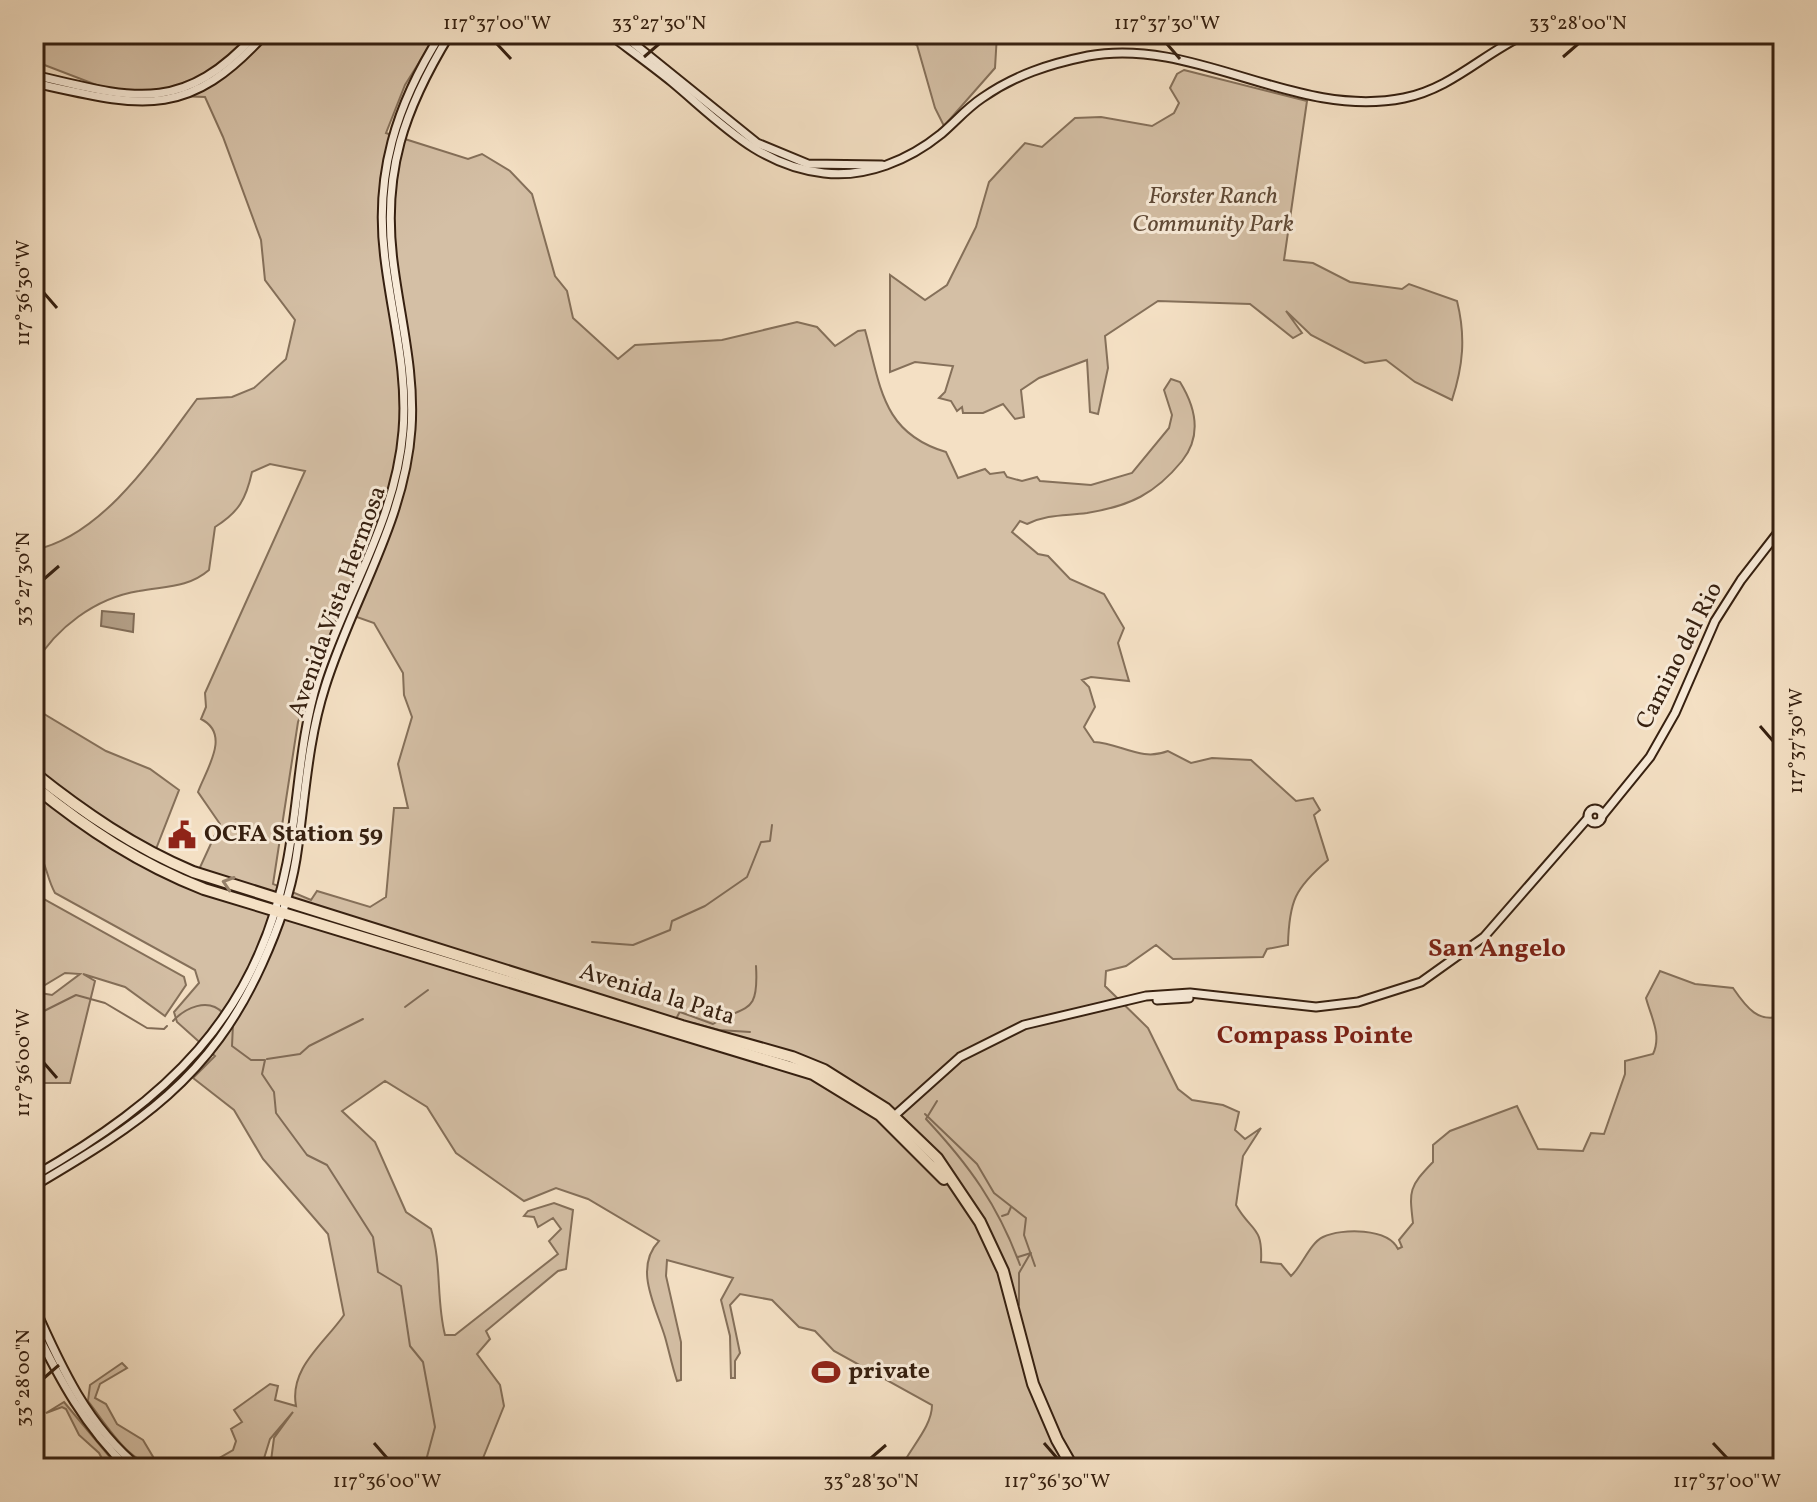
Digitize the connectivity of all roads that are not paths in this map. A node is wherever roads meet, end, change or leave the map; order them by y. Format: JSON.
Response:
{"nodes":[{"id":1,"x":256,"y":34,"type":"edge"},
{"id":2,"x":265,"y":34,"type":"edge"},
{"id":3,"x":441,"y":34,"type":"edge"},
{"id":4,"x":450,"y":34,"type":"edge"},
{"id":5,"x":609,"y":34,"type":"edge"},
{"id":6,"x":622,"y":34,"type":"edge"},
{"id":7,"x":1526,"y":34,"type":"edge"},
{"id":8,"x":34,"y":75,"type":"edge"},
{"id":9,"x":34,"y":83,"type":"edge"},
{"id":10,"x":882,"y":165,"type":"junction"},
{"id":11,"x":1781,"y":532,"type":"edge"},
{"id":12,"x":34,"y":773,"type":"edge"},
{"id":13,"x":34,"y":786,"type":"edge"},
{"id":14,"x":1619,"y":794,"type":"junction"},
{"id":15,"x":1595,"y":809,"type":"junction"},
{"id":16,"x":1602,"y":816,"type":"junction"},
{"id":17,"x":1591,"y":820,"type":"junction"},
{"id":18,"x":280,"y":906,"type":"junction"},
{"id":19,"x":185,"y":1072,"type":"junction"},
{"id":20,"x":892,"y":1118,"type":"junction"},
{"id":21,"x":34,"y":1176,"type":"edge"},
{"id":22,"x":34,"y":1186,"type":"edge"},
{"id":23,"x":34,"y":1306,"type":"edge"},
{"id":24,"x":34,"y":1327,"type":"edge"},
{"id":25,"x":128,"y":1468,"type":"edge"},
{"id":26,"x":140,"y":1468,"type":"edge"},
{"id":27,"x":1066,"y":1468,"type":"edge"},
{"id":28,"x":1073,"y":1468,"type":"edge"}],
"edges":[{"from":1,"to":8,"type":"main road"},
{"from":2,"to":9,"type":"main road"},
{"from":3,"to":18,"type":"main road","name":"Avenida Vista Hermosa"},
{"from":4,"to":18,"type":"main road","name":"Avenida Vista Hermosa"},
{"from":5,"to":10,"type":"main road"},
{"from":6,"to":10,"type":"main road"},
{"from":7,"to":10,"type":"main road"},
{"from":11,"to":14,"type":"main road","name":"Camino del Rio"},
{"from":18,"to":12,"type":"highway","name":"Avenida la Pata","one_way":true},
{"from":13,"to":18,"type":"highway","name":"Avenida la Pata"},
{"from":14,"to":15,"type":"main road","name":"Camino del Rio"},
{"from":14,"to":16,"type":"main road","name":"Camino del Rio"},
{"from":15,"to":16,"type":"main road"},
{"from":15,"to":17,"type":"main road"},
{"from":16,"to":17,"type":"main road","name":"Camino del Rio"},
{"from":17,"to":20,"type":"main road"},
{"from":18,"to":19,"type":"main road","name":"Avenida Vista Hermosa"},
{"from":18,"to":19,"type":"main road","name":"Avenida Vista Hermosa"},
{"from":18,"to":20,"type":"highway","name":"Avenida la Pata"},
{"from":19,"to":21,"type":"main road","name":"Avenida Vista Hermosa"},
{"from":19,"to":22,"type":"main road","name":"Avenida Vista Hermosa"},
{"from":20,"to":27,"type":"highway","name":"Avenida la Pata"},
{"from":20,"to":28,"type":"highway","name":"Avenida la Pata"},
{"from":23,"to":26,"type":"main road"},
{"from":24,"to":25,"type":"main road"}]}
